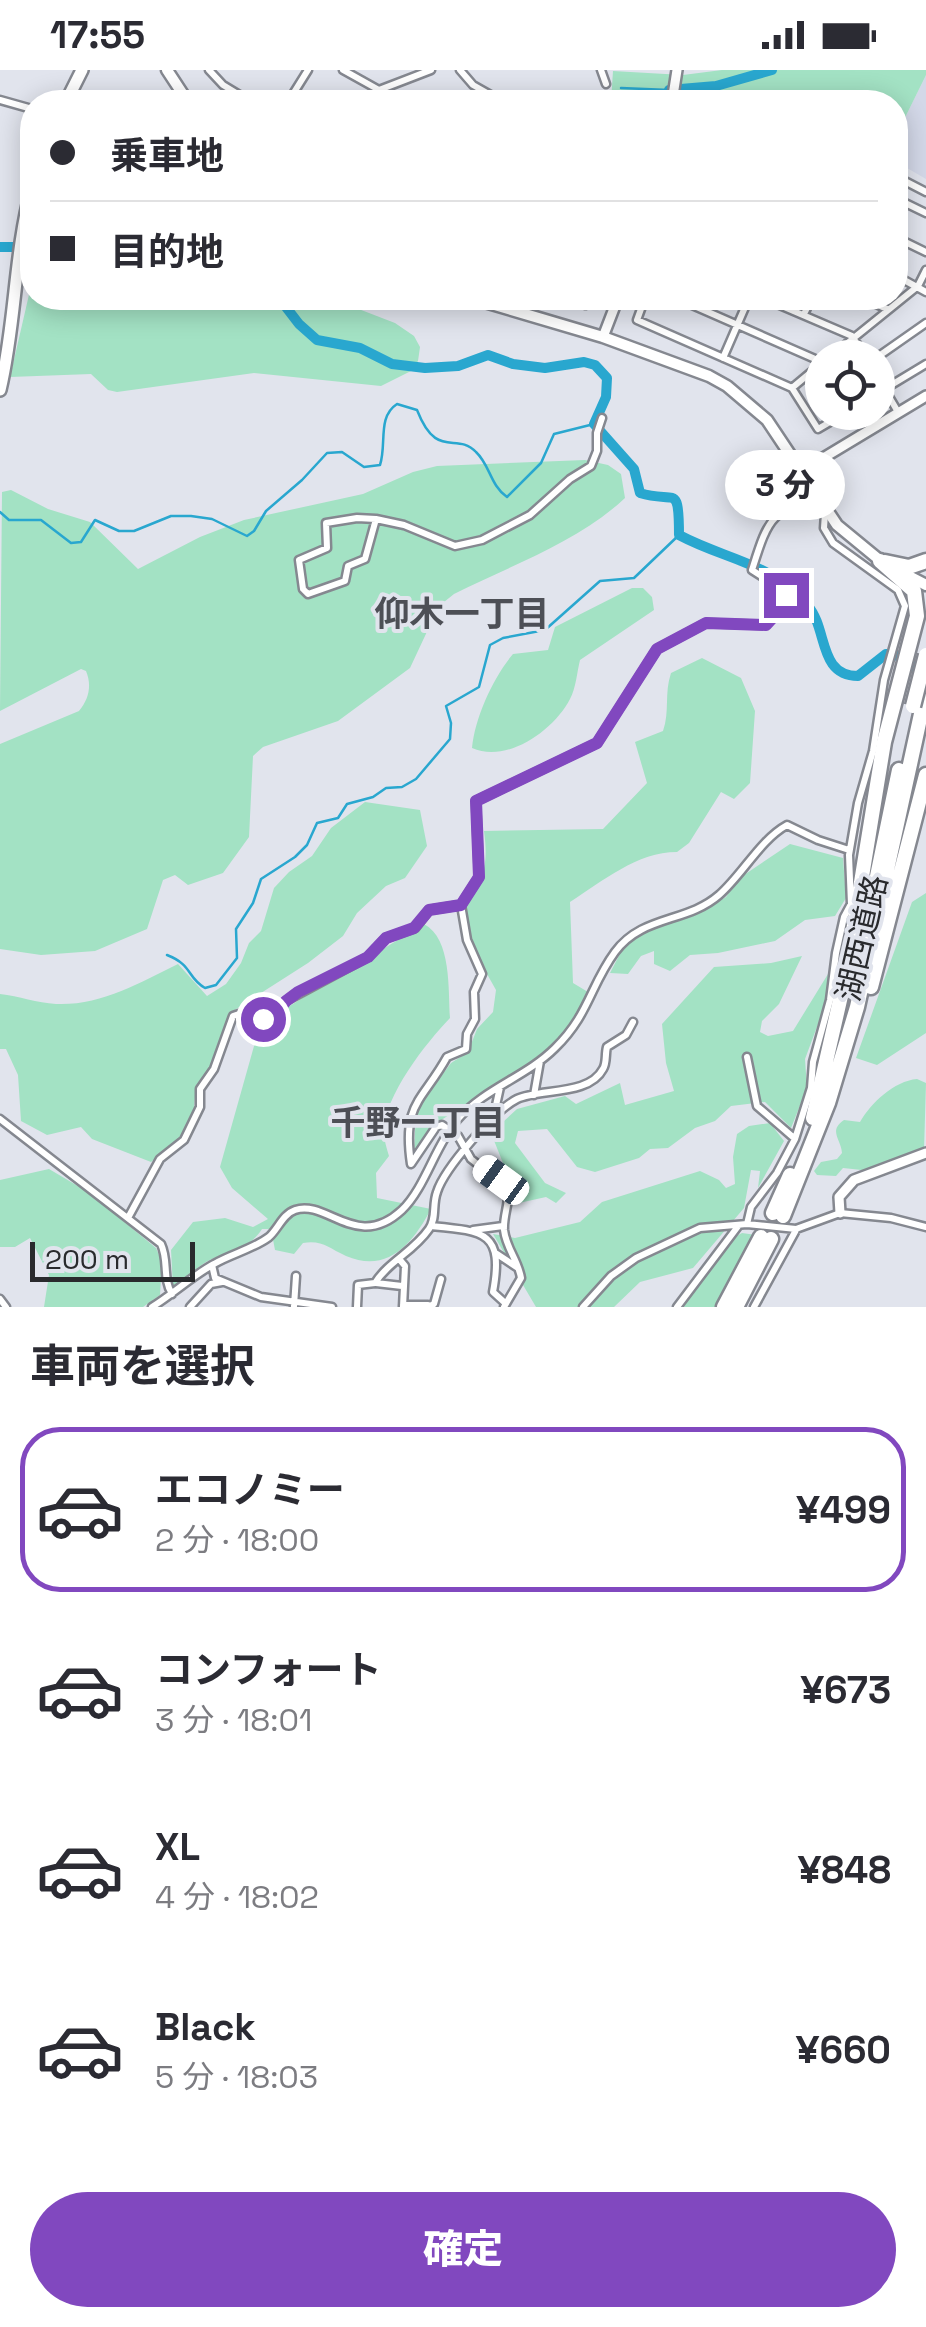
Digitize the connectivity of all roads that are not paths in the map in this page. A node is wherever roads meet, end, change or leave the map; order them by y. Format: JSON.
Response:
{"nodes":[{"id":1,"x":208,"y":70,"type":"edge"},
{"id":2,"x":344,"y":70,"type":"edge"},
{"id":3,"x":431,"y":70,"type":"edge"},
{"id":4,"x":460,"y":70,"type":"edge"},
{"id":5,"x":601,"y":70,"type":"edge"},
{"id":6,"x":606,"y":84,"type":"dead end"},
{"id":7,"x":232,"y":90,"type":"edge"},
{"id":8,"x":483,"y":90,"type":"edge"},
{"id":9,"x":20,"y":238,"type":"edge"},
{"id":10,"x":926,"y":270,"type":"edge"},
{"id":11,"x":922,"y":289,"type":"edge"},
{"id":12,"x":532,"y":310,"type":"edge"},
{"id":13,"x":614,"y":310,"type":"edge"},
{"id":14,"x":641,"y":310,"type":"edge"},
{"id":15,"x":704,"y":310,"type":"edge"},
{"id":16,"x":743,"y":310,"type":"edge"},
{"id":17,"x":792,"y":310,"type":"edge"},
{"id":18,"x":806,"y":310,"type":"edge"},
{"id":19,"x":886,"y":310,"type":"edge"},
{"id":20,"x":804,"y":315,"type":"junction"},
{"id":21,"x":737,"y":324,"type":"junction"},
{"id":22,"x":926,"y":324,"type":"edge"},
{"id":23,"x":852,"y":336,"type":"junction"},
{"id":24,"x":603,"y":338,"type":"junction"},
{"id":25,"x":848,"y":340,"type":"edge"},
{"id":26,"x":855,"y":340,"type":"edge"},
{"id":27,"x":895,"y":345,"type":"edge"},
{"id":28,"x":805,"y":353,"type":"edge"},
{"id":29,"x":723,"y":358,"type":"junction"},
{"id":30,"x":926,"y":364,"type":"edge"},
{"id":31,"x":805,"y":377,"type":"edge"},
{"id":32,"x":895,"y":383,"type":"edge"},
{"id":33,"x":792,"y":388,"type":"junction"},
{"id":34,"x":0,"y":390,"type":"edge"},
{"id":35,"x":926,"y":396,"type":"edge"},
{"id":36,"x":805,"y":408,"type":"edge"},
{"id":37,"x":895,"y":408,"type":"edge"},
{"id":38,"x":898,"y":412,"type":"junction"},
{"id":39,"x":602,"y":418,"type":"dead end"},
{"id":40,"x":800,"y":472,"type":"junction"},
{"id":41,"x":826,"y":512,"type":"junction"},
{"id":42,"x":376,"y":519,"type":"junction"},
{"id":43,"x":926,"y":560,"type":"edge"},
{"id":44,"x":880,"y":561,"type":"junction"},
{"id":45,"x":926,"y":585,"type":"edge"},
{"id":46,"x":921,"y":609,"type":"edge"},
{"id":47,"x":901,"y":646,"type":"junction"},
{"id":48,"x":926,"y":656,"type":"edge"},
{"id":49,"x":896,"y":670,"type":"junction"},
{"id":50,"x":926,"y":688,"type":"edge"},
{"id":51,"x":918,"y":707,"type":"junction"},
{"id":52,"x":926,"y":774,"type":"edge"},
{"id":53,"x":850,"y":850,"type":"junction"},
{"id":54,"x":461,"y":905,"type":"junction"},
{"id":55,"x":633,"y":1022,"type":"dead end"},
{"id":56,"x":747,"y":1058,"type":"dead end"},
{"id":57,"x":540,"y":1060,"type":"junction"},
{"id":58,"x":500,"y":1085,"type":"junction"},
{"id":59,"x":534,"y":1095,"type":"junction"},
{"id":60,"x":828,"y":1103,"type":"junction"},
{"id":61,"x":813,"y":1118,"type":"junction"},
{"id":62,"x":0,"y":1120,"type":"edge"},
{"id":63,"x":493,"y":1120,"type":"junction"},
{"id":64,"x":450,"y":1129,"type":"junction"},
{"id":65,"x":795,"y":1139,"type":"junction"},
{"id":66,"x":464,"y":1151,"type":"junction"},
{"id":67,"x":926,"y":1153,"type":"edge"},
{"id":68,"x":840,"y":1213,"type":"junction"},
{"id":69,"x":129,"y":1216,"type":"junction"},
{"id":70,"x":743,"y":1224,"type":"junction"},
{"id":71,"x":432,"y":1226,"type":"junction"},
{"id":72,"x":502,"y":1226,"type":"junction"},
{"id":73,"x":926,"y":1227,"type":"edge"},
{"id":74,"x":796,"y":1229,"type":"junction"},
{"id":75,"x":472,"y":1230,"type":"junction"},
{"id":76,"x":497,"y":1254,"type":"junction"},
{"id":77,"x":400,"y":1260,"type":"junction"},
{"id":78,"x":212,"y":1265,"type":"junction"},
{"id":79,"x":519,"y":1269,"type":"junction"},
{"id":80,"x":296,"y":1276,"type":"dead end"},
{"id":81,"x":441,"y":1279,"type":"dead end"},
{"id":82,"x":374,"y":1283,"type":"junction"},
{"id":83,"x":228,"y":1284,"type":"junction"},
{"id":84,"x":402,"y":1286,"type":"junction"},
{"id":85,"x":172,"y":1294,"type":"junction"},
{"id":86,"x":0,"y":1299,"type":"edge"},
{"id":87,"x":504,"y":1304,"type":"edge"},
{"id":88,"x":294,"y":1306,"type":"edge"},
{"id":89,"x":403,"y":1306,"type":"edge"},
{"id":90,"x":428,"y":1306,"type":"edge"},
{"id":91,"x":6,"y":1307,"type":"edge"},
{"id":92,"x":152,"y":1307,"type":"edge"},
{"id":93,"x":190,"y":1307,"type":"edge"},
{"id":94,"x":332,"y":1307,"type":"edge"},
{"id":95,"x":356,"y":1307,"type":"edge"},
{"id":96,"x":583,"y":1307,"type":"edge"},
{"id":97,"x":677,"y":1307,"type":"edge"},
{"id":98,"x":724,"y":1307,"type":"edge"},
{"id":99,"x":736,"y":1307,"type":"edge"},
{"id":100,"x":754,"y":1307,"type":"edge"}],
"edges":[{"from":1,"to":7,"type":"street"},
{"from":2,"to":3,"type":"street"},
{"from":4,"to":8,"type":"street"},
{"from":5,"to":6,"type":"street"},
{"from":9,"to":34,"type":"main road"},
{"from":10,"to":11,"type":"street"},
{"from":12,"to":24,"type":"main road"},
{"from":13,"to":24,"type":"street"},
{"from":14,"to":29,"type":"street"},
{"from":15,"to":21,"type":"street"},
{"from":16,"to":21,"type":"street"},
{"from":17,"to":20,"type":"street"},
{"from":18,"to":20,"type":"street"},
{"from":19,"to":23,"type":"street"},
{"from":20,"to":23,"type":"street"},
{"from":21,"to":28,"type":"street"},
{"from":21,"to":29,"type":"street"},
{"from":22,"to":27,"type":"street"},
{"from":23,"to":25,"type":"street"},
{"from":23,"to":26,"type":"street"},
{"from":24,"to":40,"type":"main road"},
{"from":29,"to":33,"type":"street"},
{"from":30,"to":32,"type":"street"},
{"from":31,"to":33,"type":"street"},
{"from":33,"to":36,"type":"street"},
{"from":35,"to":38,"type":"street"},
{"from":37,"to":38,"type":"street"},
{"from":38,"to":40,"type":"street"},
{"from":39,"to":42,"type":"street"},
{"from":40,"to":41,"type":"main road"},
{"from":41,"to":44,"type":"main road"},
{"from":41,"to":47,"type":"street"},
{"from":41,"to":54,"type":"street"},
{"from":42,"to":42,"type":"street"},
{"from":43,"to":44,"type":"highway"},
{"from":44,"to":45,"type":"main road"},
{"from":44,"to":46,"type":"highway"},
{"from":46,"to":47,"type":"highway"},
{"from":47,"to":49,"type":"highway"},
{"from":48,"to":51,"type":"highway","name":"湖西道路","bridge":true},
{"from":49,"to":50,"type":"street"},
{"from":49,"to":53,"type":"street"},
{"from":49,"to":61,"type":"highway"},
{"from":50,"to":51,"type":"highway","name":"湖西道路"},
{"from":51,"to":60,"type":"highway","name":"湖西道路"},
{"from":51,"to":61,"type":"highway","name":"湖西道路"},
{"from":52,"to":60,"type":"highway"},
{"from":53,"to":57,"type":"street"},
{"from":53,"to":65,"type":"street"},
{"from":54,"to":64,"type":"street"},
{"from":54,"to":69,"type":"street"},
{"from":55,"to":59,"type":"street"},
{"from":56,"to":65,"type":"street"},
{"from":57,"to":58,"type":"street"},
{"from":57,"to":59,"type":"street"},
{"from":58,"to":63,"type":"street"},
{"from":58,"to":64,"type":"street"},
{"from":59,"to":63,"type":"street"},
{"from":60,"to":61,"type":"highway","name":"湖西道路"},
{"from":62,"to":69,"type":"street"},
{"from":63,"to":66,"type":"street"},
{"from":64,"to":66,"type":"street"},
{"from":64,"to":78,"type":"street"},
{"from":65,"to":70,"type":"street"},
{"from":66,"to":71,"type":"street"},
{"from":66,"to":72,"type":"street"},
{"from":67,"to":68,"type":"street"},
{"from":68,"to":73,"type":"street"},
{"from":68,"to":74,"type":"street"},
{"from":69,"to":85,"type":"street"},
{"from":70,"to":74,"type":"street"},
{"from":70,"to":96,"type":"street"},
{"from":70,"to":97,"type":"street"},
{"from":71,"to":75,"type":"street"},
{"from":71,"to":77,"type":"street"},
{"from":72,"to":75,"type":"street"},
{"from":72,"to":79,"type":"street"},
{"from":74,"to":100,"type":"street"},
{"from":75,"to":76,"type":"street"},
{"from":76,"to":79,"type":"street"},
{"from":76,"to":87,"type":"street"},
{"from":77,"to":82,"type":"street"},
{"from":77,"to":84,"type":"street"},
{"from":78,"to":83,"type":"street"},
{"from":78,"to":85,"type":"street"},
{"from":79,"to":87,"type":"street"},
{"from":80,"to":88,"type":"street"},
{"from":81,"to":90,"type":"street"},
{"from":82,"to":84,"type":"street"},
{"from":82,"to":95,"type":"street"},
{"from":83,"to":88,"type":"street"},
{"from":83,"to":93,"type":"street"},
{"from":84,"to":89,"type":"street"},
{"from":85,"to":92,"type":"street"},
{"from":86,"to":91,"type":"street"},
{"from":88,"to":94,"type":"street"},
{"from":89,"to":90,"type":"street"},
{"from":98,"to":99,"type":"highway"}]}
